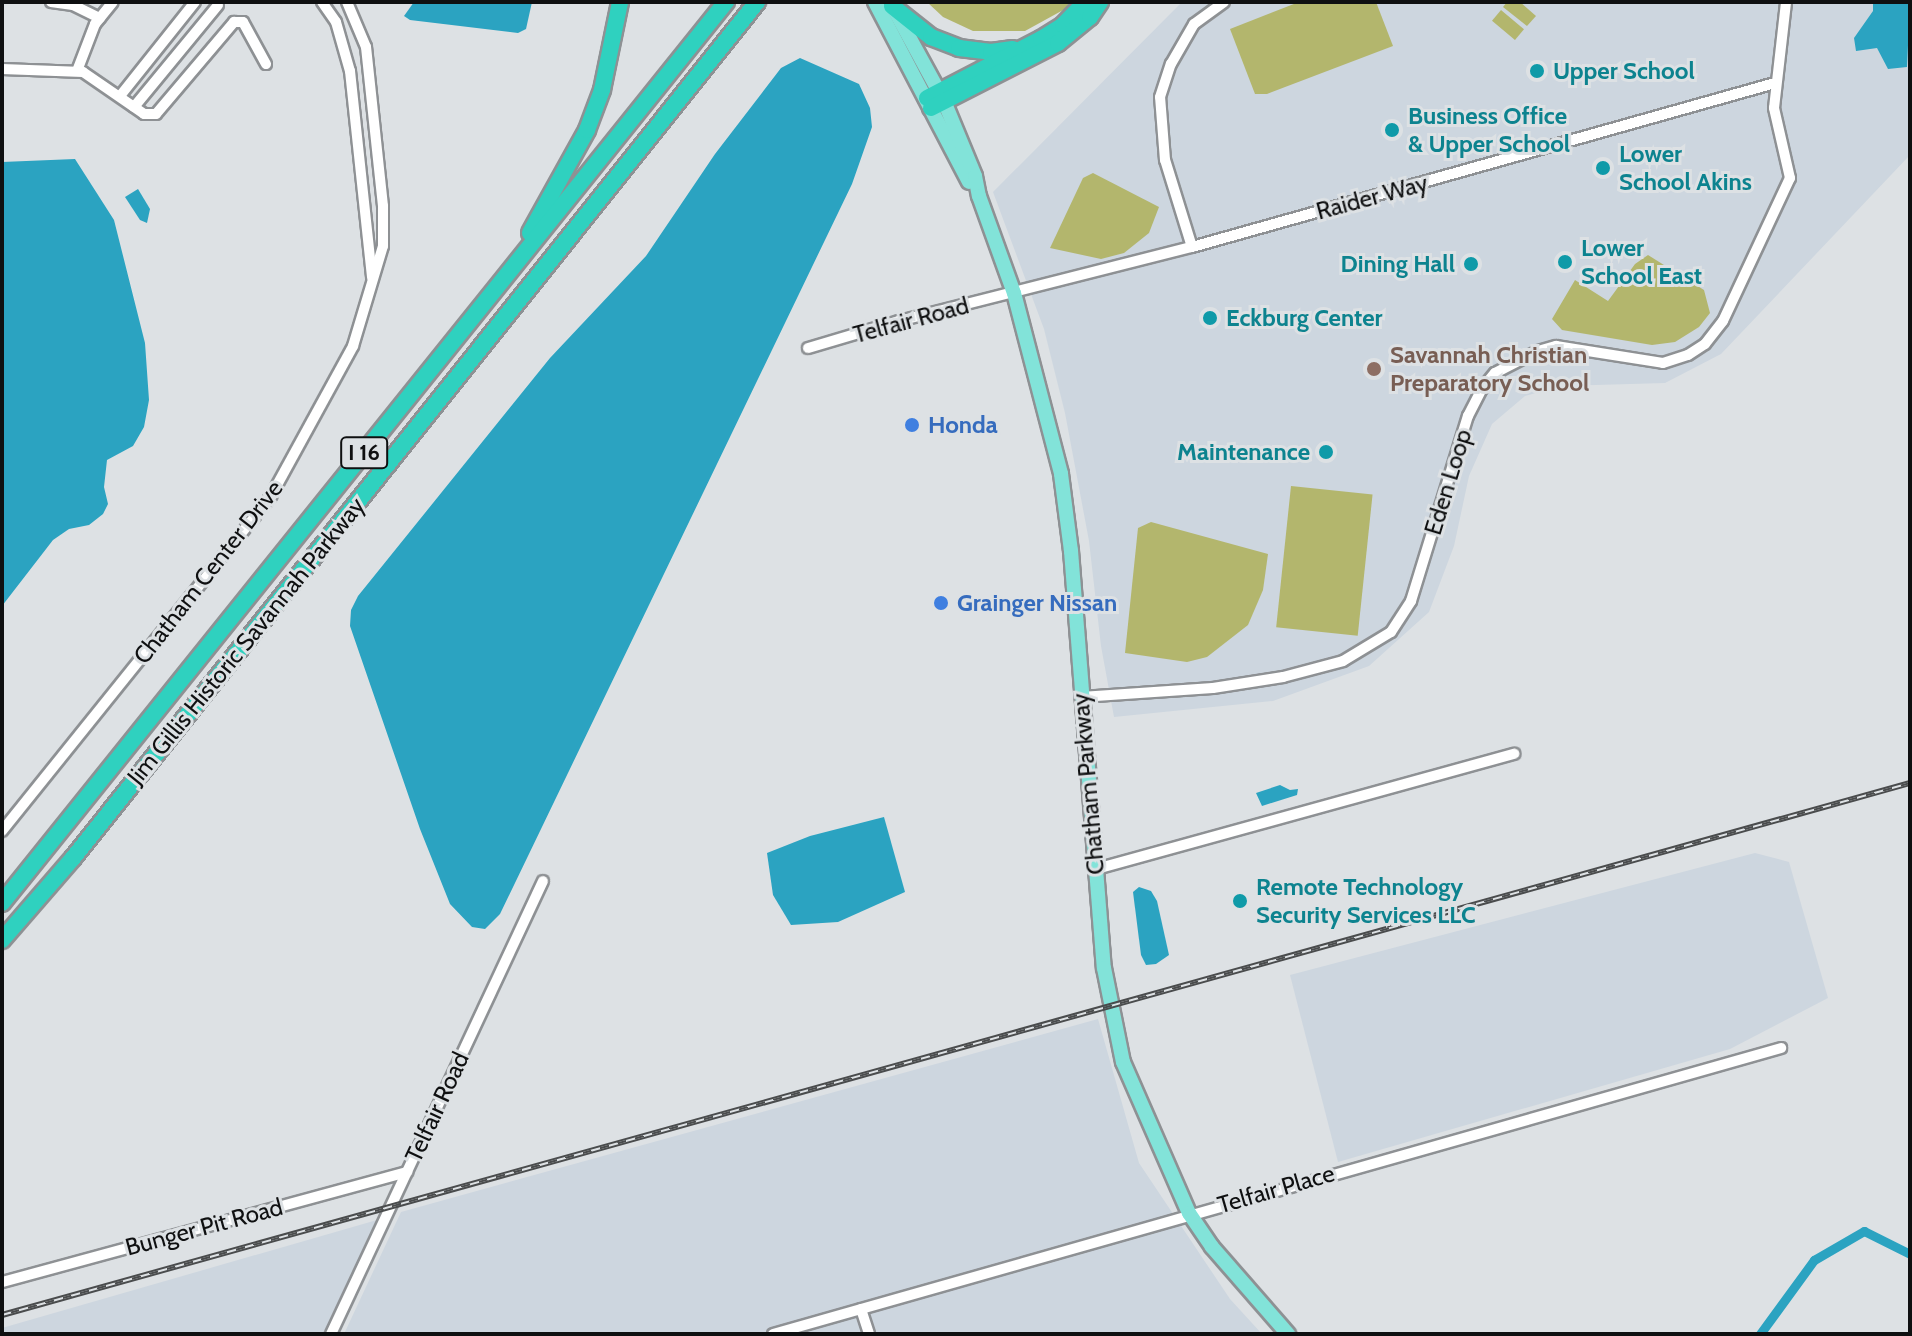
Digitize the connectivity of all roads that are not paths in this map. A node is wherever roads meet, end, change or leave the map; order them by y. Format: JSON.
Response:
{"nodes":[{"id":1,"x":51,"y":2,"type":"edge"},
{"id":2,"x":113,"y":2,"type":"edge"},
{"id":3,"x":195,"y":2,"type":"edge"},
{"id":4,"x":322,"y":2,"type":"edge"},
{"id":5,"x":347,"y":2,"type":"edge"},
{"id":6,"x":620,"y":2,"type":"edge"},
{"id":7,"x":726,"y":2,"type":"edge"},
{"id":8,"x":757,"y":2,"type":"edge"},
{"id":9,"x":875,"y":2,"type":"edge"},
{"id":10,"x":1085,"y":2,"type":"edge"},
{"id":11,"x":1100,"y":2,"type":"edge"},
{"id":12,"x":1224,"y":2,"type":"edge"},
{"id":13,"x":1786,"y":2,"type":"edge"},
{"id":14,"x":218,"y":3,"type":"edge"},
{"id":15,"x":891,"y":4,"type":"edge"},
{"id":16,"x":100,"y":18,"type":"junction"},
{"id":17,"x":1041,"y":39,"type":"junction"},
{"id":18,"x":266,"y":64,"type":"dead end"},
{"id":19,"x":2,"y":69,"type":"edge"},
{"id":20,"x":77,"y":71,"type":"junction"},
{"id":21,"x":1775,"y":83,"type":"junction"},
{"id":22,"x":120,"y":96,"type":"junction"},
{"id":23,"x":935,"y":99,"type":"junction"},
{"id":24,"x":134,"y":107,"type":"junction"},
{"id":25,"x":1192,"y":247,"type":"junction"},
{"id":26,"x":373,"y":288,"type":"junction"},
{"id":27,"x":1014,"y":293,"type":"junction"},
{"id":28,"x":488,"y":297,"type":"junction"},
{"id":29,"x":808,"y":348,"type":"dead end"},
{"id":30,"x":1081,"y":697,"type":"junction"},
{"id":31,"x":1514,"y":754,"type":"dead end"},
{"id":32,"x":2,"y":831,"type":"edge"},
{"id":33,"x":1096,"y":869,"type":"junction"},
{"id":34,"x":543,"y":881,"type":"dead end"},
{"id":35,"x":2,"y":903,"type":"edge"},
{"id":36,"x":2,"y":940,"type":"edge"},
{"id":37,"x":1781,"y":1048,"type":"dead end"},
{"id":38,"x":407,"y":1172,"type":"junction"},
{"id":39,"x":1189,"y":1213,"type":"junction"},
{"id":40,"x":2,"y":1282,"type":"edge"},
{"id":41,"x":861,"y":1309,"type":"junction"},
{"id":42,"x":331,"y":1334,"type":"edge"},
{"id":43,"x":773,"y":1334,"type":"edge"},
{"id":44,"x":869,"y":1334,"type":"edge"},
{"id":45,"x":1288,"y":1334,"type":"edge"}],
"edges":[{"from":1,"to":16,"type":"street"},
{"from":2,"to":16,"type":"street"},
{"from":3,"to":22,"type":"street"},
{"from":4,"to":26,"type":"street","name":"Chatham Center Drive"},
{"from":5,"to":26,"type":"street","name":"Chatham Center Drive"},
{"from":6,"to":28,"type":"highway"},
{"from":7,"to":28,"type":"highway","name":"Jim Gillis Historic Savannah Parkway","number":"I 16"},
{"from":8,"to":36,"type":"highway","name":"Jim Gillis Historic Savannah Parkway","number":"I 16"},
{"from":9,"to":23,"type":"main road","name":"Chatham Parkway"},
{"from":10,"to":17,"type":"highway"},
{"from":11,"to":23,"type":"highway"},
{"from":12,"to":25,"type":"street"},
{"from":13,"to":21,"type":"street","name":"Eden Loop"},
{"from":14,"to":24,"type":"street"},
{"from":15,"to":17,"type":"highway"},
{"from":15,"to":23,"type":"main road","name":"Chatham Parkway"},
{"from":16,"to":20,"type":"street"},
{"from":17,"to":23,"type":"highway"},
{"from":18,"to":24,"type":"street"},
{"from":19,"to":20,"type":"street"},
{"from":20,"to":22,"type":"street"},
{"from":21,"to":25,"type":"street","name":"Raider Way"},
{"from":21,"to":30,"type":"street","name":"Eden Loop"},
{"from":22,"to":24,"type":"street"},
{"from":23,"to":27,"type":"main road","name":"Chatham Parkway"},
{"from":25,"to":27,"type":"street","name":"Raider Way"},
{"from":26,"to":32,"type":"street","name":"Chatham Center Drive"},
{"from":27,"to":29,"type":"street","name":"Telfair Road"},
{"from":27,"to":30,"type":"main road","name":"Chatham Parkway"},
{"from":28,"to":35,"type":"highway","name":"Jim Gillis Historic Savannah Parkway","number":"I 16"},
{"from":30,"to":33,"type":"main road","name":"Chatham Parkway"},
{"from":31,"to":33,"type":"street"},
{"from":33,"to":39,"type":"main road","name":"Chatham Parkway"},
{"from":34,"to":38,"type":"street","name":"Telfair Road"},
{"from":37,"to":39,"type":"street","name":"Telfair Place"},
{"from":38,"to":40,"type":"street","name":"Bunger Pit Road"},
{"from":38,"to":42,"type":"street","name":"Telfair Road"},
{"from":39,"to":41,"type":"street","name":"Telfair Place"},
{"from":39,"to":45,"type":"main road","name":"Chatham Parkway"},
{"from":41,"to":43,"type":"street","name":"Telfair Place"},
{"from":41,"to":44,"type":"street"}]}
